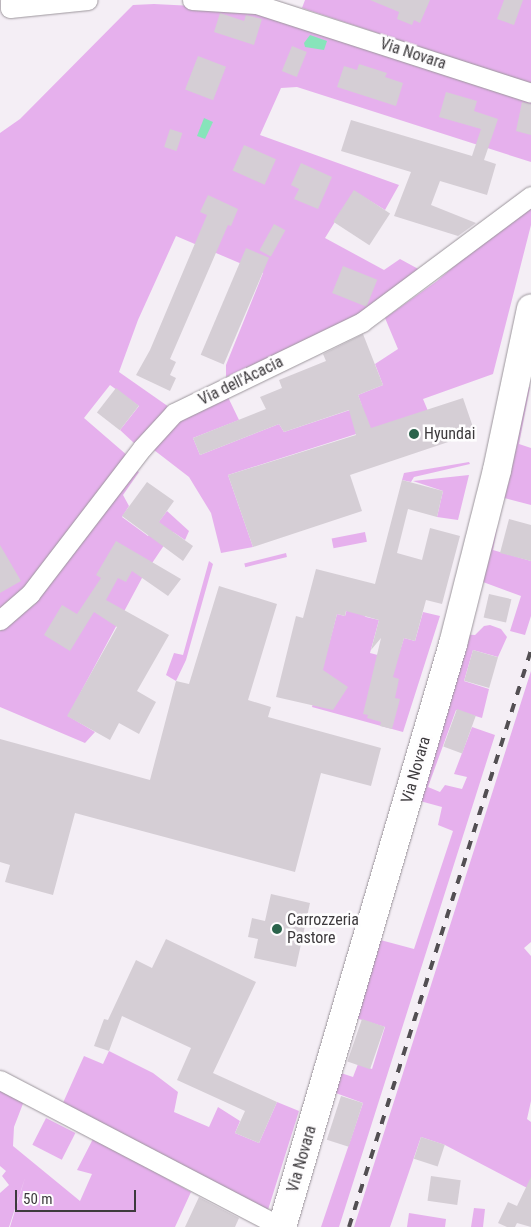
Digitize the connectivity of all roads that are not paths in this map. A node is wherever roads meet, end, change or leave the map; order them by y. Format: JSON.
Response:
{"nodes":[{"id":1,"x":88,"y":0,"type":"edge"},
{"id":2,"x":192,"y":0,"type":"edge"},
{"id":3,"x":10,"y":4,"type":"edge"},
{"id":4,"x":297,"y":8,"type":"edge"},
{"id":5,"x":531,"y":93,"type":"edge"},
{"id":6,"x":531,"y":196,"type":"edge"},
{"id":7,"x":531,"y":309,"type":"edge"},
{"id":8,"x":0,"y":620,"type":"edge"},
{"id":9,"x":0,"y":1080,"type":"edge"},
{"id":10,"x":282,"y":1227,"type":"edge"}],
"edges":[{"from":1,"to":3,"type":"street"},
{"from":2,"to":4,"type":"street","name":"Via Novara"},
{"from":4,"to":5,"type":"street","name":"Via Novara"},
{"from":6,"to":8,"type":"street","name":"Via dell'Acacia"},
{"from":7,"to":10,"type":"main road","name":"Via Novara"},
{"from":9,"to":10,"type":"street","name":"Via Novara"}]}
